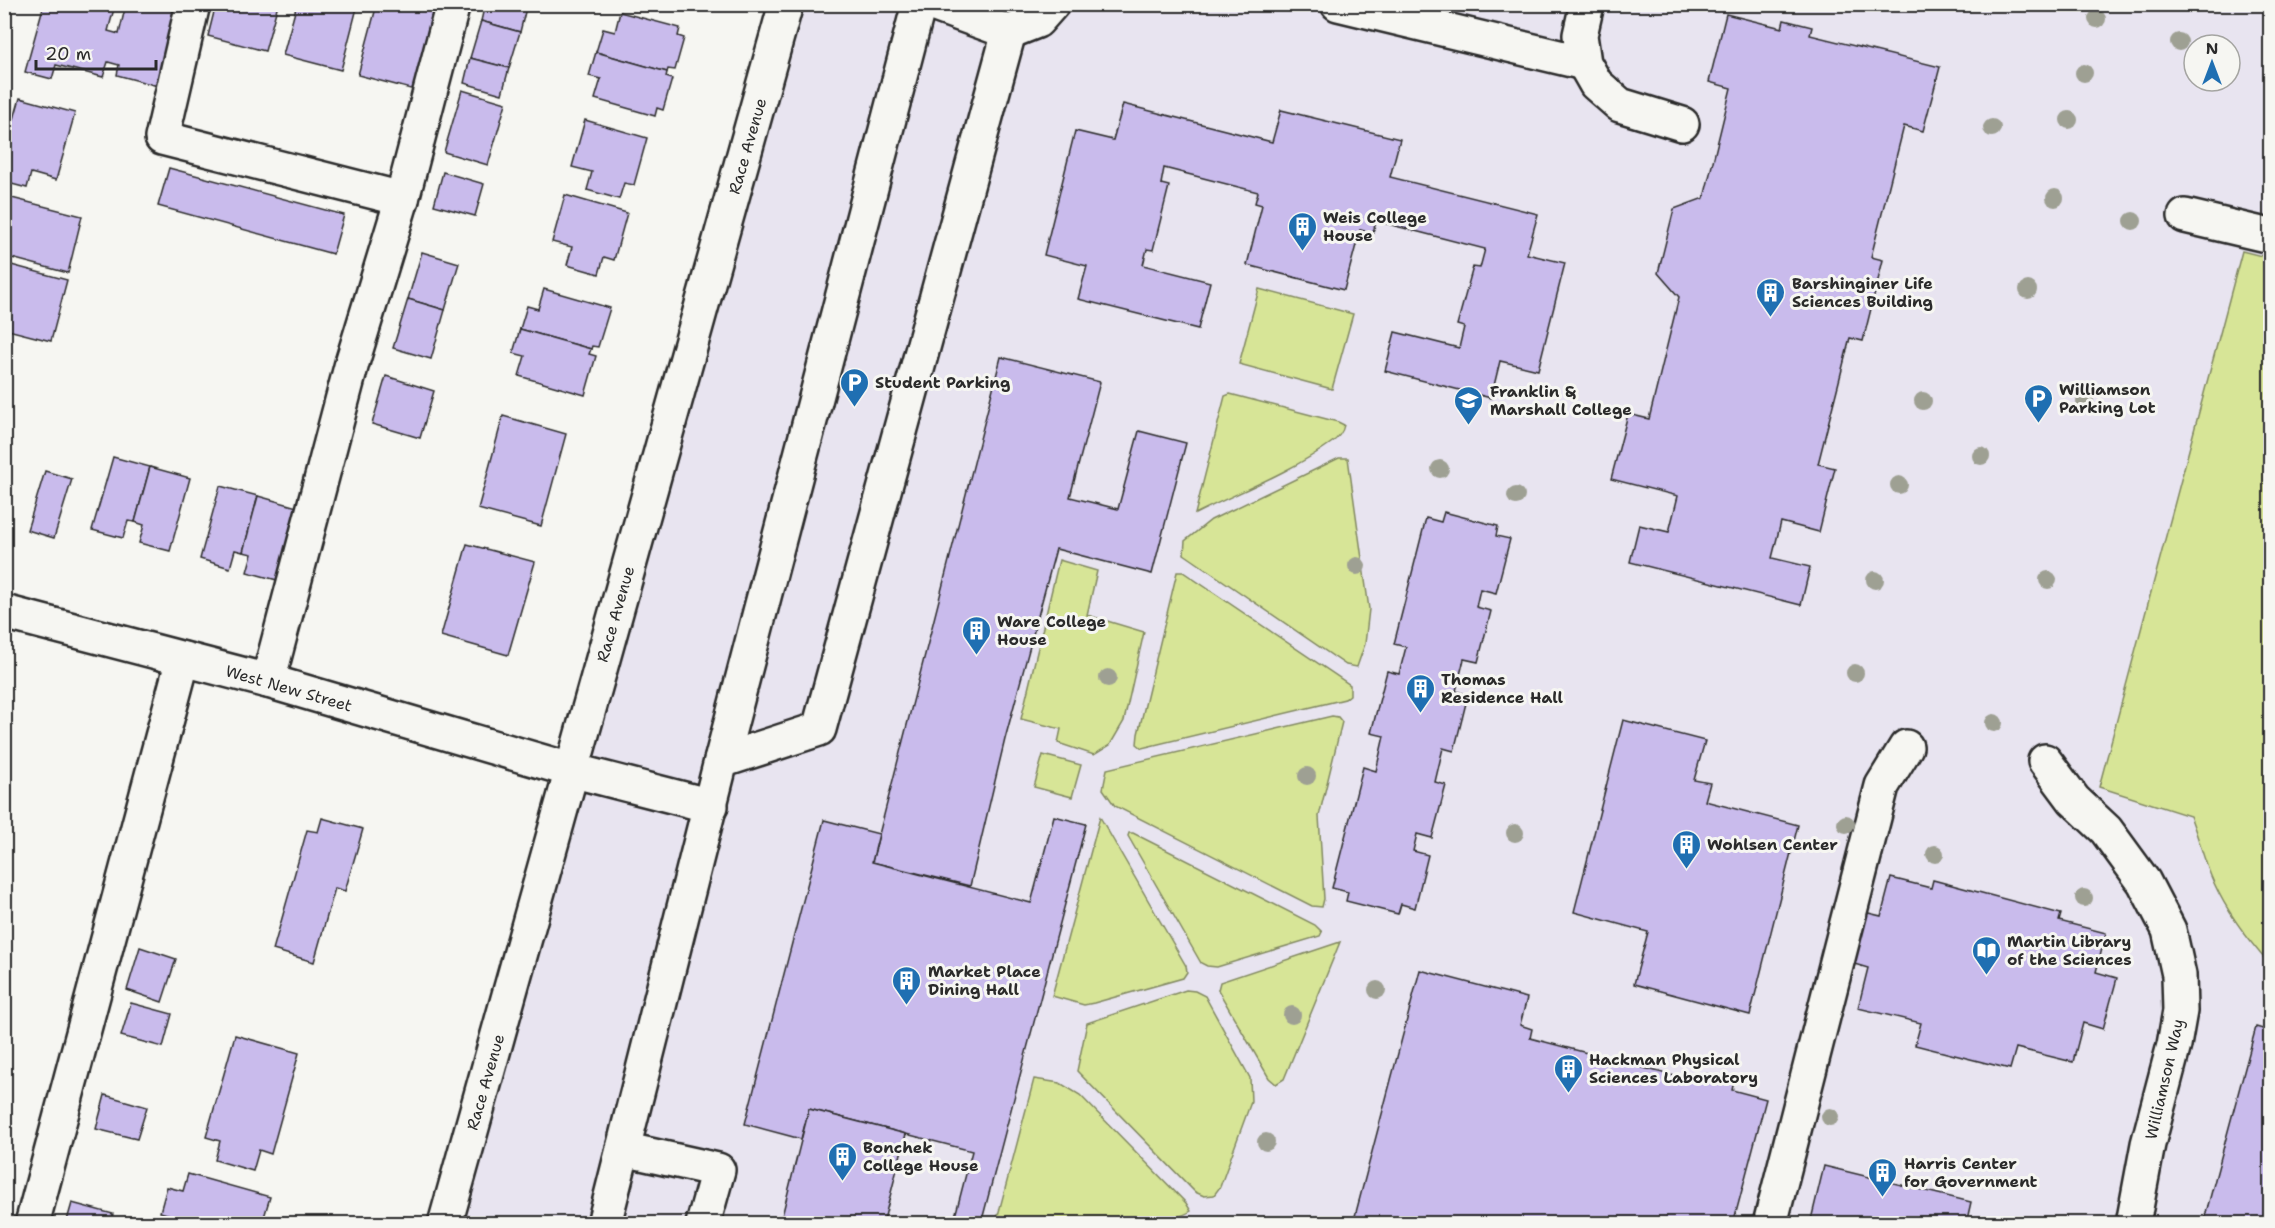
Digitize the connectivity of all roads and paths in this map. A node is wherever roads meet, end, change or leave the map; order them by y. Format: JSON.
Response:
{"nodes":[{"id":1,"x":193,"y":4,"type":"edge"},
{"id":2,"x":453,"y":4,"type":"edge"},
{"id":3,"x":786,"y":4,"type":"edge"},
{"id":4,"x":919,"y":4,"type":"edge"},
{"id":5,"x":932,"y":4,"type":"edge"},
{"id":6,"x":1052,"y":4,"type":"edge"},
{"id":7,"x":1338,"y":4,"type":"edge"},
{"id":8,"x":1587,"y":4,"type":"edge"},
{"id":9,"x":1009,"y":32,"type":"junction"},
{"id":10,"x":1584,"y":63,"type":"junction"},
{"id":11,"x":1682,"y":124,"type":"dead end"},
{"id":12,"x":402,"y":199,"type":"junction"},
{"id":13,"x":2185,"y":216,"type":"dead end"},
{"id":14,"x":2271,"y":236,"type":"edge"},
{"id":15,"x":4,"y":612,"type":"edge"},
{"id":16,"x":183,"y":659,"type":"junction"},
{"id":17,"x":268,"y":681,"type":"junction"},
{"id":18,"x":1906,"y":747,"type":"dead end"},
{"id":19,"x":721,"y":761,"type":"junction"},
{"id":20,"x":2045,"y":761,"type":"dead end"},
{"id":21,"x":572,"y":770,"type":"junction"},
{"id":22,"x":711,"y":806,"type":"junction"},
{"id":23,"x":623,"y":1149,"type":"junction"},
{"id":24,"x":32,"y":1224,"type":"edge"},
{"id":25,"x":445,"y":1224,"type":"edge"},
{"id":26,"x":604,"y":1224,"type":"edge"},
{"id":27,"x":703,"y":1224,"type":"edge"},
{"id":28,"x":1770,"y":1224,"type":"edge"},
{"id":29,"x":2133,"y":1224,"type":"edge"}],
"edges":[{"from":1,"to":12,"type":"main road"},
{"from":2,"to":12,"type":"main road"},
{"from":3,"to":21,"type":"main road","name":"Race Avenue"},
{"from":4,"to":19,"type":"main road"},
{"from":5,"to":9,"type":"main road"},
{"from":6,"to":9,"type":"main road"},
{"from":7,"to":10,"type":"main road"},
{"from":8,"to":10,"type":"main road"},
{"from":9,"to":19,"type":"main road"},
{"from":10,"to":11,"type":"main road"},
{"from":12,"to":17,"type":"main road"},
{"from":13,"to":14,"type":"main road"},
{"from":15,"to":16,"type":"main road","name":"West New Street"},
{"from":16,"to":17,"type":"main road","name":"West New Street"},
{"from":16,"to":24,"type":"main road"},
{"from":17,"to":21,"type":"main road","name":"West New Street"},
{"from":18,"to":28,"type":"main road"},
{"from":19,"to":22,"type":"main road"},
{"from":20,"to":29,"type":"main road","name":"Williamson Way"},
{"from":21,"to":22,"type":"main road","name":"West New Street"},
{"from":21,"to":25,"type":"main road","name":"Race Avenue"},
{"from":22,"to":23,"type":"main road"},
{"from":23,"to":26,"type":"main road"},
{"from":23,"to":27,"type":"main road"}]}
